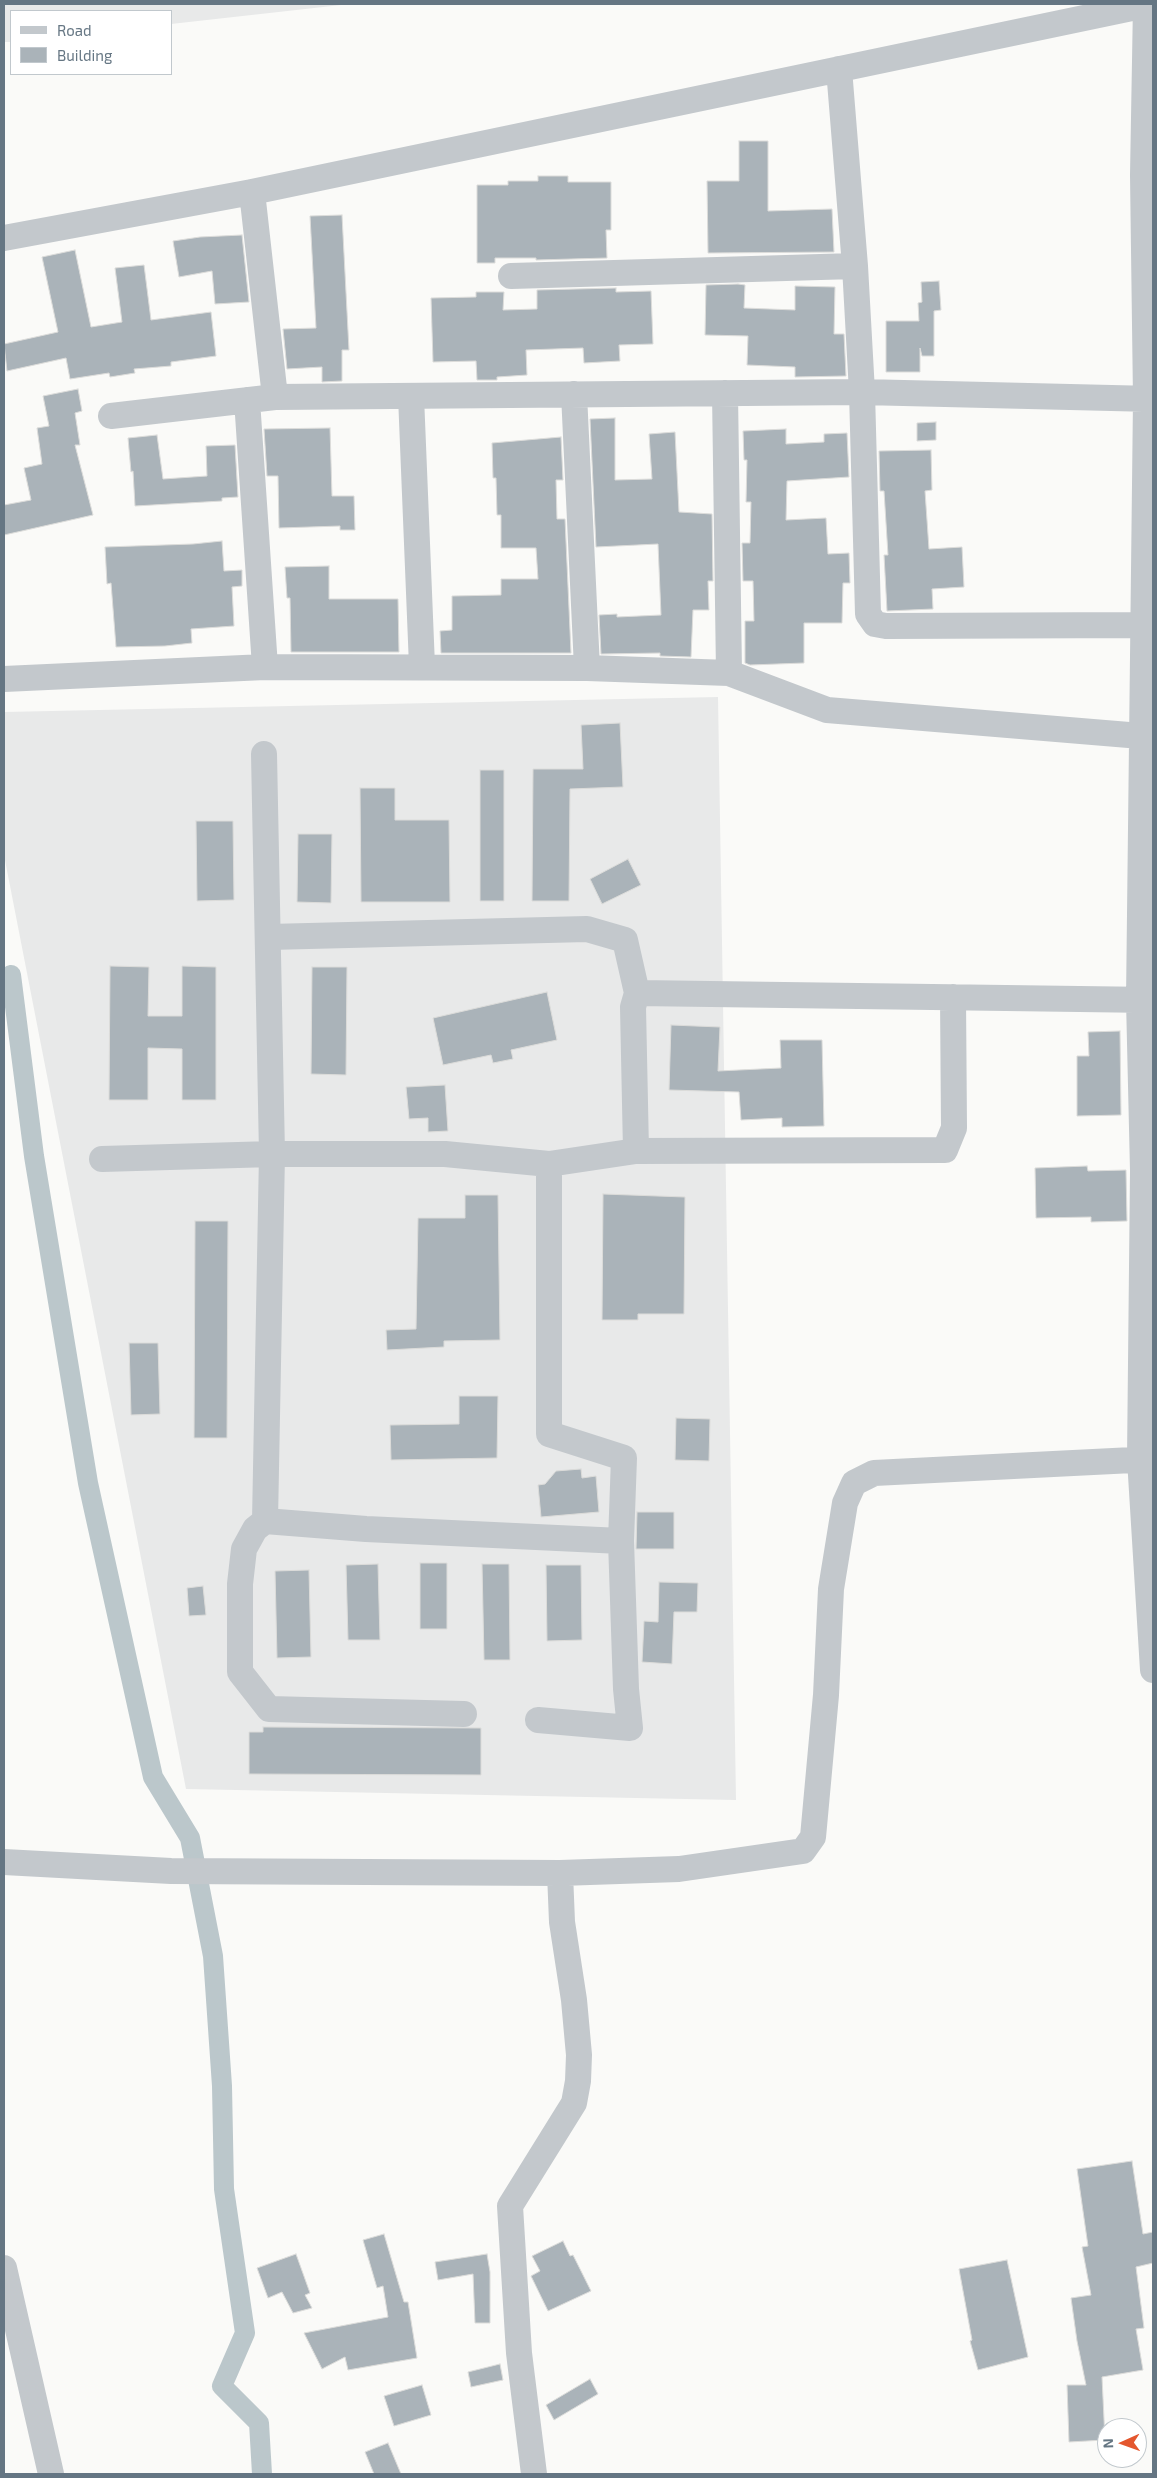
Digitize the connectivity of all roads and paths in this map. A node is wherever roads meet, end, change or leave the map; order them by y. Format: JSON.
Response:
{"nodes":[{"id":1,"x":1147,"y":4,"type":"edge"},
{"id":2,"x":839,"y":69,"type":"junction"},
{"id":3,"x":252,"y":192,"type":"junction"},
{"id":4,"x":4,"y":238,"type":"edge"},
{"id":5,"x":855,"y":266,"type":"junction"},
{"id":6,"x":511,"y":276,"type":"dead end"},
{"id":7,"x":862,"y":392,"type":"junction"},
{"id":8,"x":725,"y":393,"type":"junction"},
{"id":9,"x":574,"y":394,"type":"junction"},
{"id":10,"x":411,"y":396,"type":"junction"},
{"id":11,"x":275,"y":397,"type":"junction"},
{"id":12,"x":1149,"y":399,"type":"edge"},
{"id":13,"x":247,"y":400,"type":"junction"},
{"id":14,"x":111,"y":416,"type":"dead end"},
{"id":15,"x":1142,"y":625,"type":"junction"},
{"id":16,"x":422,"y":666,"type":"junction"},
{"id":17,"x":265,"y":668,"type":"junction"},
{"id":18,"x":587,"y":668,"type":"junction"},
{"id":19,"x":729,"y":673,"type":"junction"},
{"id":20,"x":4,"y":679,"type":"edge"},
{"id":21,"x":1141,"y":736,"type":"junction"},
{"id":22,"x":264,"y":754,"type":"dead end"},
{"id":23,"x":269,"y":937,"type":"junction"},
{"id":24,"x":637,"y":993,"type":"junction"},
{"id":25,"x":953,"y":997,"type":"junction"},
{"id":26,"x":1146,"y":1000,"type":"edge"},
{"id":27,"x":636,"y":1151,"type":"junction"},
{"id":28,"x":272,"y":1154,"type":"junction"},
{"id":29,"x":102,"y":1159,"type":"dead end"},
{"id":30,"x":549,"y":1164,"type":"junction"},
{"id":31,"x":1147,"y":1459,"type":"edge"},
{"id":32,"x":266,"y":1521,"type":"junction"},
{"id":33,"x":621,"y":1541,"type":"junction"},
{"id":34,"x":1153,"y":1670,"type":"edge"},
{"id":35,"x":464,"y":1714,"type":"dead end"},
{"id":36,"x":538,"y":1720,"type":"dead end"},
{"id":37,"x":4,"y":1862,"type":"edge"},
{"id":38,"x":560,"y":1873,"type":"junction"},
{"id":39,"x":4,"y":2268,"type":"edge"},
{"id":40,"x":51,"y":2474,"type":"edge"},
{"id":41,"x":534,"y":2474,"type":"edge"}],
"edges":[{"from":1,"to":2,"type":"street"},
{"from":1,"to":12,"type":"street"},
{"from":2,"to":3,"type":"street"},
{"from":2,"to":5,"type":"street"},
{"from":3,"to":4,"type":"street"},
{"from":3,"to":11,"type":"street"},
{"from":5,"to":6,"type":"street"},
{"from":5,"to":7,"type":"street"},
{"from":7,"to":8,"type":"street"},
{"from":7,"to":12,"type":"street"},
{"from":7,"to":15,"type":"street"},
{"from":8,"to":9,"type":"street"},
{"from":8,"to":19,"type":"street"},
{"from":9,"to":10,"type":"street"},
{"from":9,"to":18,"type":"street"},
{"from":10,"to":11,"type":"street"},
{"from":10,"to":16,"type":"street"},
{"from":11,"to":13,"type":"street"},
{"from":12,"to":15,"type":"street"},
{"from":13,"to":14,"type":"street"},
{"from":13,"to":17,"type":"street"},
{"from":15,"to":21,"type":"street"},
{"from":16,"to":17,"type":"street"},
{"from":16,"to":18,"type":"street"},
{"from":17,"to":20,"type":"street"},
{"from":18,"to":19,"type":"street"},
{"from":19,"to":21,"type":"street"},
{"from":21,"to":26,"type":"street"},
{"from":22,"to":23,"type":"street"},
{"from":23,"to":24,"type":"street"},
{"from":23,"to":28,"type":"street"},
{"from":24,"to":25,"type":"street"},
{"from":24,"to":27,"type":"street"},
{"from":25,"to":26,"type":"street"},
{"from":25,"to":27,"type":"street"},
{"from":26,"to":31,"type":"street"},
{"from":27,"to":30,"type":"street"},
{"from":28,"to":29,"type":"street"},
{"from":28,"to":30,"type":"street"},
{"from":28,"to":32,"type":"street"},
{"from":30,"to":33,"type":"street"},
{"from":31,"to":34,"type":"street"},
{"from":31,"to":38,"type":"street"},
{"from":32,"to":33,"type":"street"},
{"from":32,"to":35,"type":"street"},
{"from":33,"to":36,"type":"street"},
{"from":37,"to":38,"type":"street"},
{"from":38,"to":41,"type":"street"},
{"from":39,"to":40,"type":"street"}]}
